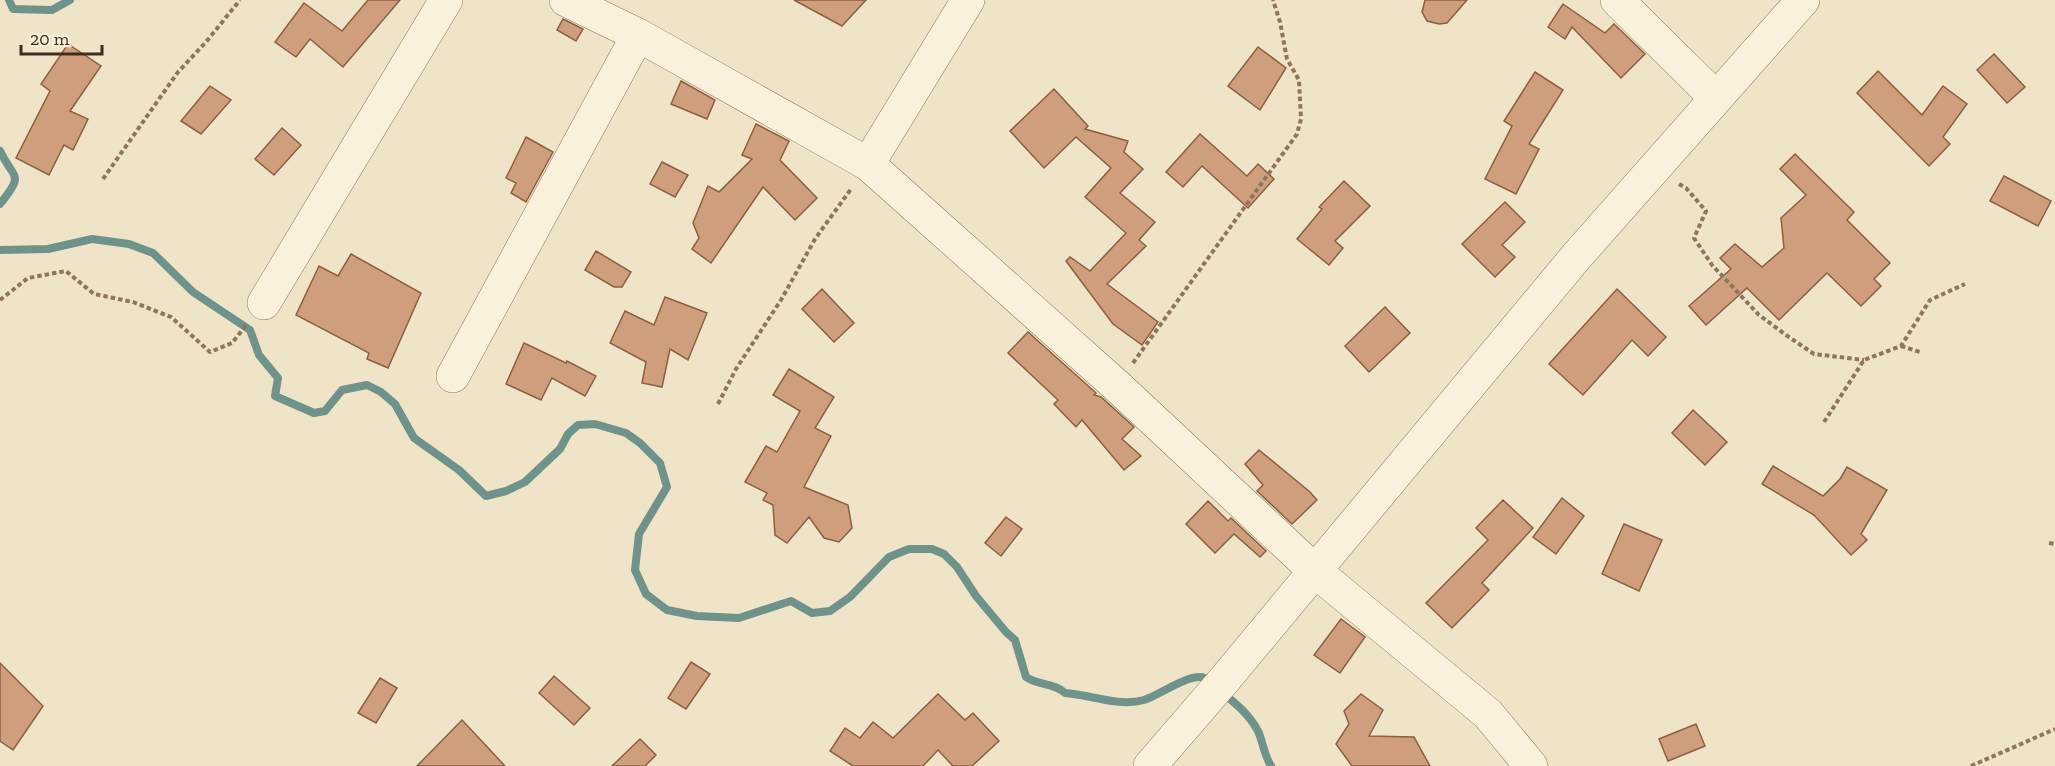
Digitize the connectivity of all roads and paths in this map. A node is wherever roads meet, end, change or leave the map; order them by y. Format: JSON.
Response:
{"nodes":[{"id":1,"x":240,"y":0,"type":"edge"},
{"id":2,"x":446,"y":0,"type":"edge"},
{"id":3,"x":566,"y":0,"type":"edge"},
{"id":4,"x":968,"y":0,"type":"edge"},
{"id":5,"x":1273,"y":0,"type":"edge"},
{"id":6,"x":1617,"y":0,"type":"edge"},
{"id":7,"x":1803,"y":0,"type":"edge"},
{"id":8,"x":638,"y":35,"type":"junction"},
{"id":9,"x":1715,"y":97,"type":"junction"},
{"id":10,"x":868,"y":164,"type":"junction"},
{"id":11,"x":1651,"y":172,"type":"junction"},
{"id":12,"x":103,"y":179,"type":"dead end"},
{"id":13,"x":1965,"y":284,"type":"dead end"},
{"id":14,"x":0,"y":300,"type":"edge"},
{"id":15,"x":264,"y":303,"type":"joint"},
{"id":16,"x":1901,"y":346,"type":"junction"},
{"id":17,"x":1920,"y":351,"type":"dead end"},
{"id":18,"x":1864,"y":360,"type":"junction"},
{"id":19,"x":453,"y":376,"type":"dead end"},
{"id":20,"x":1117,"y":386,"type":"junction"},
{"id":21,"x":718,"y":404,"type":"dead end"},
{"id":22,"x":1824,"y":422,"type":"dead end"},
{"id":23,"x":2049,"y":543,"type":"dead end"},
{"id":24,"x":2055,"y":544,"type":"edge"},
{"id":25,"x":1316,"y":571,"type":"junction"},
{"id":26,"x":2055,"y":729,"type":"edge"},
{"id":27,"x":1150,"y":766,"type":"edge"},
{"id":28,"x":1531,"y":766,"type":"edge"},
{"id":29,"x":1971,"y":766,"type":"edge"}],
"edges":[{"from":1,"to":12,"type":"path"},
{"from":2,"to":15,"type":"street"},
{"from":3,"to":8,"type":"street"},
{"from":4,"to":10,"type":"street"},
{"from":5,"to":20,"type":"path"},
{"from":6,"to":9,"type":"street"},
{"from":7,"to":9,"type":"street"},
{"from":8,"to":10,"type":"street"},
{"from":8,"to":19,"type":"street"},
{"from":9,"to":11,"type":"street"},
{"from":10,"to":20,"type":"street"},
{"from":10,"to":21,"type":"path"},
{"from":11,"to":18,"type":"path"},
{"from":11,"to":25,"type":"street"},
{"from":13,"to":16,"type":"path"},
{"from":14,"to":15,"type":"path"},
{"from":16,"to":17,"type":"path"},
{"from":16,"to":18,"type":"path"},
{"from":18,"to":22,"type":"path"},
{"from":20,"to":25,"type":"street"},
{"from":23,"to":24,"type":"path"},
{"from":25,"to":27,"type":"street"},
{"from":25,"to":28,"type":"street"},
{"from":26,"to":29,"type":"path"}]}
